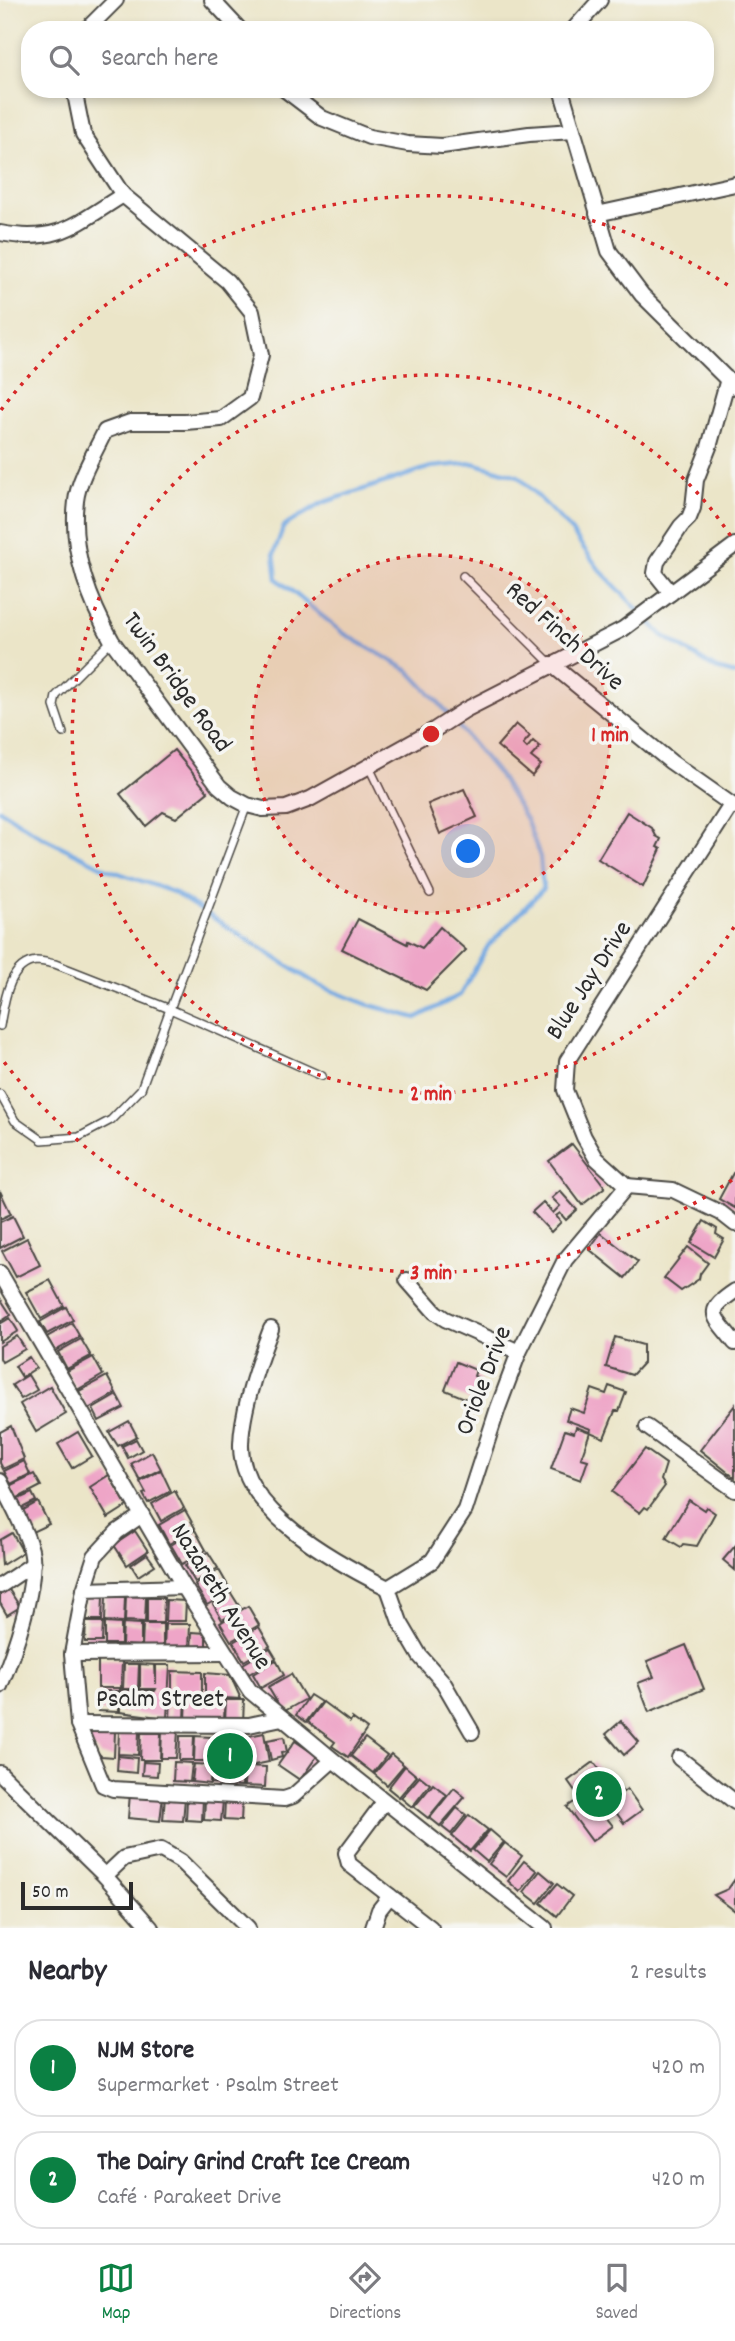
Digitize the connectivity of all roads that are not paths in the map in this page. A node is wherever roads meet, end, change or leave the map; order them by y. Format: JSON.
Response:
{"nodes":[{"id":1,"x":117,"y":0,"type":"edge"},
{"id":2,"x":212,"y":0,"type":"edge"},
{"id":3,"x":600,"y":0,"type":"edge"},
{"id":4,"x":95,"y":21,"type":"edge"},
{"id":5,"x":232,"y":21,"type":"edge"},
{"id":6,"x":581,"y":21,"type":"edge"},
{"id":7,"x":76,"y":98,"type":"edge"},
{"id":8,"x":296,"y":98,"type":"edge"},
{"id":9,"x":564,"y":98,"type":"edge"},
{"id":10,"x":573,"y":131,"type":"junction"},
{"id":11,"x":735,"y":184,"type":"edge"},
{"id":12,"x":123,"y":195,"type":"junction"},
{"id":13,"x":597,"y":214,"type":"junction"},
{"id":14,"x":0,"y":233,"type":"edge"},
{"id":15,"x":732,"y":383,"type":"edge"},
{"id":16,"x":735,"y":545,"type":"edge"},
{"id":17,"x":463,"y":576,"type":"dead end"},
{"id":18,"x":667,"y":595,"type":"junction"},
{"id":19,"x":112,"y":640,"type":"junction"},
{"id":20,"x":551,"y":664,"type":"junction"},
{"id":21,"x":63,"y":733,"type":"dead end"},
{"id":22,"x":369,"y":767,"type":"junction"},
{"id":23,"x":247,"y":805,"type":"junction"},
{"id":24,"x":733,"y":806,"type":"edge"},
{"id":25,"x":430,"y":893,"type":"dead end"},
{"id":26,"x":170,"y":1009,"type":"junction"},
{"id":27,"x":0,"y":1026,"type":"edge"},
{"id":28,"x":323,"y":1076,"type":"dead end"},
{"id":29,"x":0,"y":1094,"type":"edge"},
{"id":30,"x":627,"y":1186,"type":"junction"},
{"id":31,"x":735,"y":1224,"type":"edge"},
{"id":32,"x":0,"y":1273,"type":"edge"},
{"id":33,"x":407,"y":1280,"type":"dead end"},
{"id":34,"x":735,"y":1291,"type":"edge"},
{"id":35,"x":271,"y":1329,"type":"dead end"},
{"id":36,"x":735,"y":1343,"type":"edge"},
{"id":37,"x":519,"y":1352,"type":"junction"},
{"id":38,"x":648,"y":1427,"type":"dead end"},
{"id":39,"x":0,"y":1481,"type":"edge"},
{"id":40,"x":735,"y":1490,"type":"edge"},
{"id":41,"x":6,"y":1509,"type":"edge"},
{"id":42,"x":142,"y":1515,"type":"junction"},
{"id":43,"x":33,"y":1564,"type":"junction"},
{"id":44,"x":0,"y":1586,"type":"edge"},
{"id":45,"x":184,"y":1587,"type":"junction"},
{"id":46,"x":388,"y":1588,"type":"junction"},
{"id":47,"x":84,"y":1590,"type":"junction"},
{"id":48,"x":225,"y":1653,"type":"junction"},
{"id":49,"x":72,"y":1654,"type":"junction"},
{"id":50,"x":0,"y":1686,"type":"edge"},
{"id":51,"x":282,"y":1718,"type":"junction"},
{"id":52,"x":78,"y":1724,"type":"junction"},
{"id":53,"x":472,"y":1732,"type":"dead end"},
{"id":54,"x":679,"y":1758,"type":"dead end"},
{"id":55,"x":332,"y":1760,"type":"junction"},
{"id":56,"x":0,"y":1773,"type":"edge"},
{"id":57,"x":384,"y":1802,"type":"junction"},
{"id":58,"x":735,"y":1802,"type":"edge"},
{"id":59,"x":105,"y":1876,"type":"junction"},
{"id":60,"x":390,"y":1896,"type":"junction"},
{"id":61,"x":151,"y":1928,"type":"edge"},
{"id":62,"x":248,"y":1928,"type":"edge"},
{"id":63,"x":373,"y":1928,"type":"edge"},
{"id":64,"x":430,"y":1928,"type":"edge"},
{"id":65,"x":545,"y":1928,"type":"edge"}],
"edges":[{"from":1,"to":4,"type":"street"},
{"from":2,"to":5,"type":"street"},
{"from":3,"to":6,"type":"street"},
{"from":7,"to":12,"type":"street","name":"Twin Bridge Road"},
{"from":8,"to":10,"type":"street"},
{"from":9,"to":10,"type":"street"},
{"from":10,"to":13,"type":"street"},
{"from":11,"to":13,"type":"street"},
{"from":12,"to":14,"type":"street"},
{"from":12,"to":19,"type":"street","name":"Twin Bridge Road"},
{"from":13,"to":15,"type":"street"},
{"from":15,"to":18,"type":"street"},
{"from":16,"to":18,"type":"street","name":"Twin Bridge Road"},
{"from":17,"to":20,"type":"lane","name":"Red Finch Drive"},
{"from":18,"to":20,"type":"street","name":"Twin Bridge Road"},
{"from":19,"to":21,"type":"lane"},
{"from":19,"to":23,"type":"street","name":"Twin Bridge Road"},
{"from":20,"to":22,"type":"street","name":"Twin Bridge Road"},
{"from":20,"to":24,"type":"street","name":"Red Finch Drive"},
{"from":22,"to":23,"type":"street","name":"Twin Bridge Road"},
{"from":22,"to":25,"type":"lane"},
{"from":23,"to":26,"type":"lane"},
{"from":24,"to":30,"type":"street","name":"Blue Jay Drive"},
{"from":26,"to":27,"type":"lane"},
{"from":26,"to":28,"type":"lane"},
{"from":26,"to":29,"type":"lane"},
{"from":30,"to":31,"type":"street"},
{"from":30,"to":37,"type":"street","name":"Oriole Drive"},
{"from":32,"to":42,"type":"street","name":"Nazareth Avenue"},
{"from":33,"to":37,"type":"street"},
{"from":34,"to":36,"type":"street"},
{"from":35,"to":46,"type":"street"},
{"from":37,"to":46,"type":"street","name":"Oriole Drive"},
{"from":38,"to":40,"type":"street"},
{"from":39,"to":41,"type":"street"},
{"from":41,"to":43,"type":"street"},
{"from":42,"to":45,"type":"street","name":"Nazareth Avenue"},
{"from":42,"to":47,"type":"street"},
{"from":43,"to":44,"type":"street"},
{"from":43,"to":50,"type":"street"},
{"from":45,"to":47,"type":"street"},
{"from":45,"to":48,"type":"street","name":"Nazareth Avenue"},
{"from":46,"to":53,"type":"street"},
{"from":47,"to":49,"type":"street"},
{"from":48,"to":49,"type":"street"},
{"from":48,"to":51,"type":"street","name":"Nazareth Avenue"},
{"from":49,"to":52,"type":"street"},
{"from":51,"to":52,"type":"street","name":"Psalm Street"},
{"from":51,"to":55,"type":"street","name":"Nazareth Avenue"},
{"from":52,"to":55,"type":"street"},
{"from":54,"to":58,"type":"street"},
{"from":55,"to":57,"type":"street","name":"Nazareth Avenue"},
{"from":56,"to":59,"type":"street"},
{"from":57,"to":60,"type":"street"},
{"from":57,"to":65,"type":"street","name":"Nazareth Avenue"},
{"from":59,"to":61,"type":"street"},
{"from":59,"to":62,"type":"street"},
{"from":60,"to":63,"type":"street"},
{"from":60,"to":64,"type":"street"}]}
